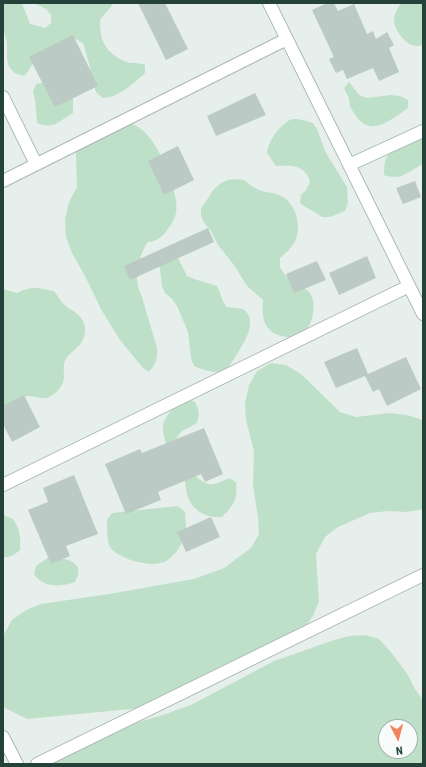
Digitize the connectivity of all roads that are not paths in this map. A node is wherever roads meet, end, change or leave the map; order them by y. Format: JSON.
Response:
{"nodes":[{"id":1,"x":269,"y":3,"type":"edge"},
{"id":2,"x":286,"y":39,"type":"junction"},
{"id":3,"x":3,"y":97,"type":"edge"},
{"id":4,"x":423,"y":131,"type":"edge"},
{"id":5,"x":36,"y":164,"type":"junction"},
{"id":6,"x":349,"y":165,"type":"junction"},
{"id":7,"x":3,"y":180,"type":"edge"},
{"id":8,"x":409,"y":286,"type":"junction"},
{"id":9,"x":423,"y":314,"type":"edge"},
{"id":10,"x":3,"y":485,"type":"edge"},
{"id":11,"x":423,"y":575,"type":"edge"},
{"id":12,"x":3,"y":737,"type":"edge"},
{"id":13,"x":17,"y":764,"type":"edge"},
{"id":14,"x":36,"y":764,"type":"edge"}],
"edges":[{"from":1,"to":2,"type":"street"},
{"from":2,"to":5,"type":"street"},
{"from":2,"to":6,"type":"street"},
{"from":3,"to":5,"type":"street"},
{"from":4,"to":6,"type":"street"},
{"from":5,"to":7,"type":"street"},
{"from":6,"to":8,"type":"street"},
{"from":8,"to":9,"type":"street"},
{"from":8,"to":10,"type":"street"},
{"from":11,"to":14,"type":"street"},
{"from":12,"to":13,"type":"street"}]}
